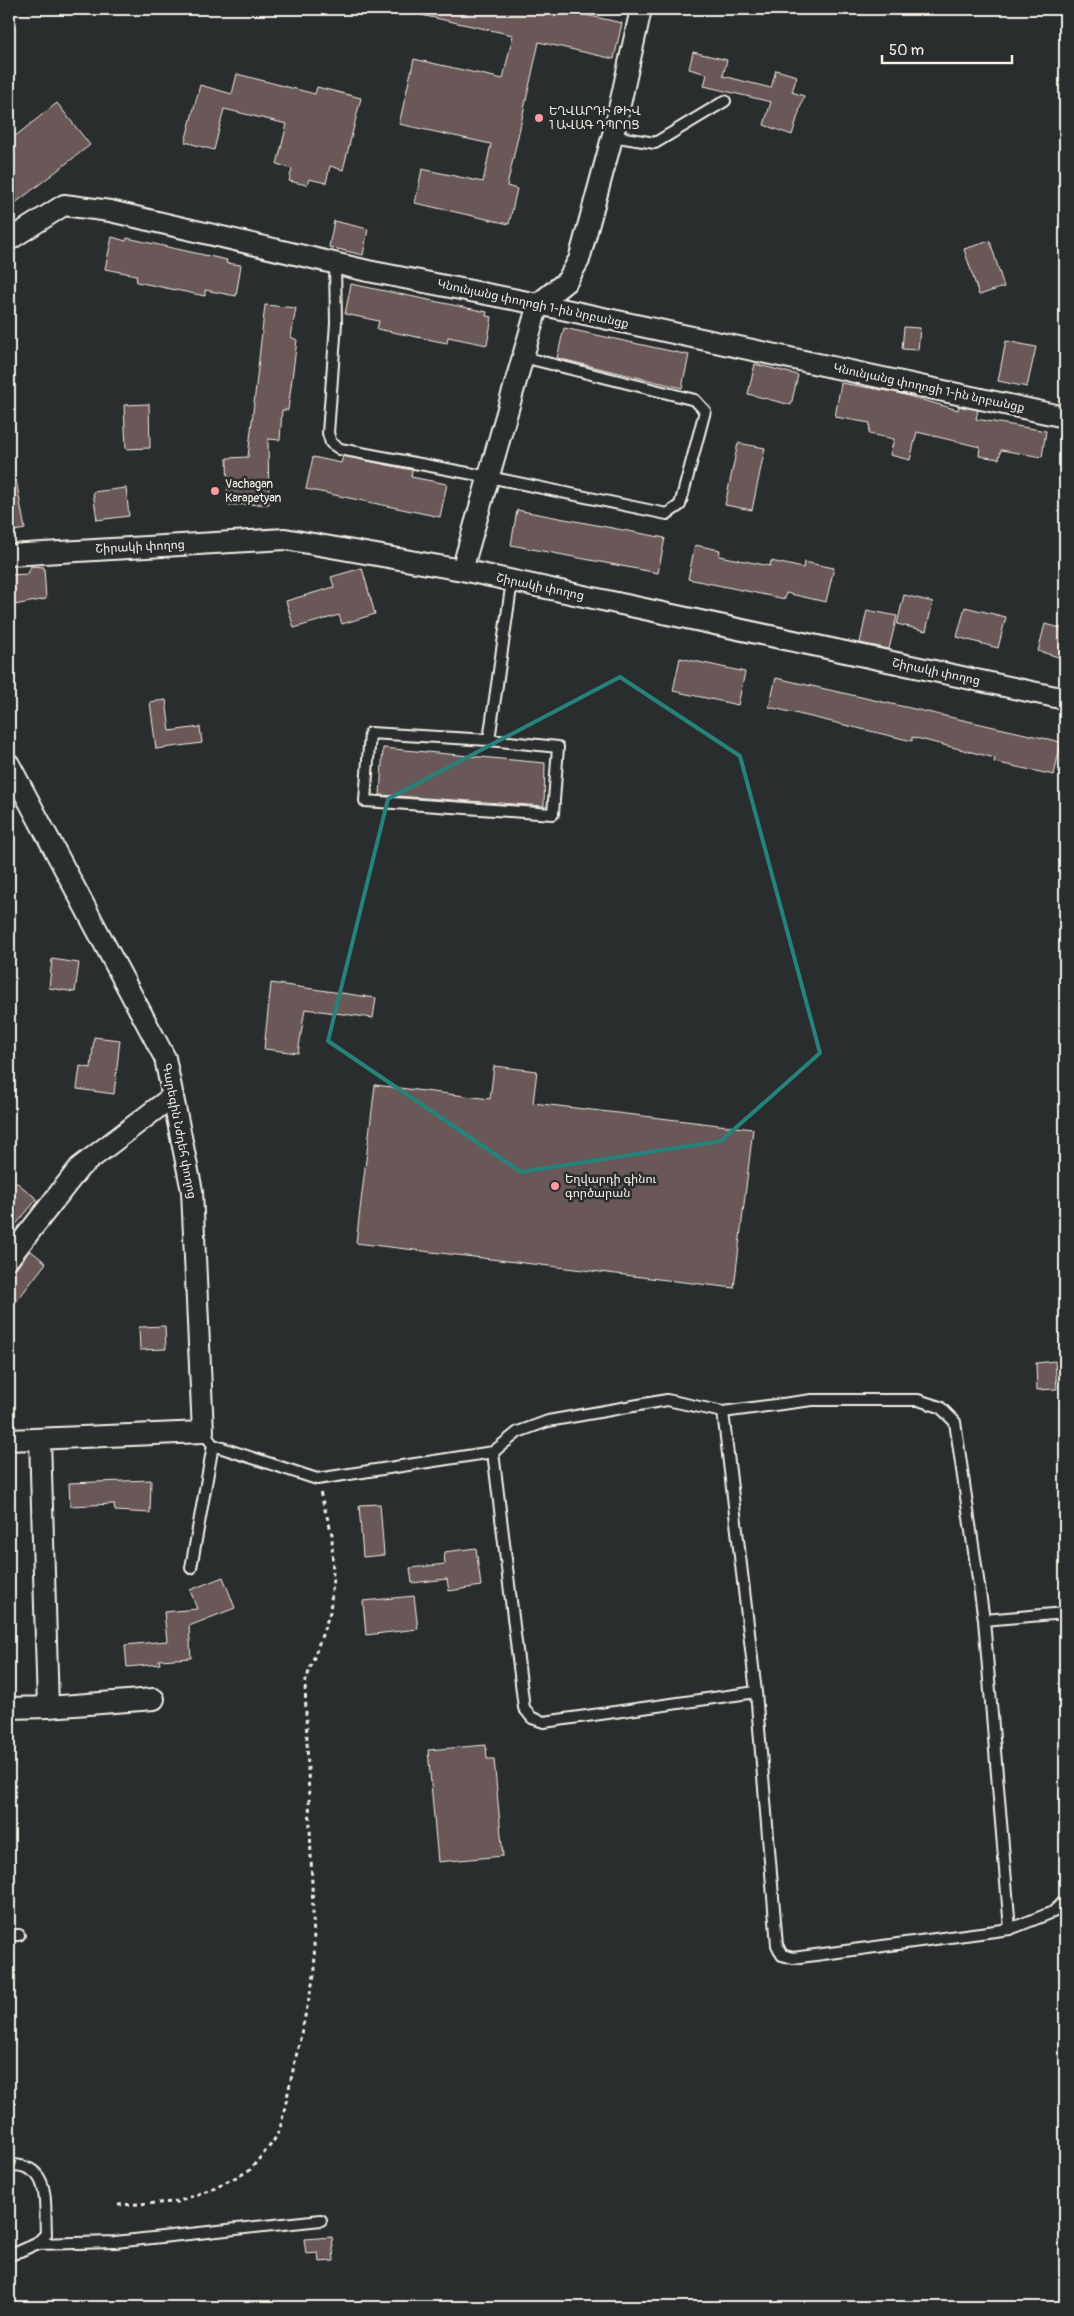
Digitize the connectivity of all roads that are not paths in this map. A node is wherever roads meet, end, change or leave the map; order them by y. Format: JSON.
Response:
{"nodes":[{"id":1,"x":641,"y":9,"type":"edge"},
{"id":2,"x":725,"y":101,"type":"dead end"},
{"id":3,"x":612,"y":136,"type":"junction"},
{"id":4,"x":9,"y":240,"type":"edge"},
{"id":5,"x":335,"y":263,"type":"junction"},
{"id":6,"x":538,"y":304,"type":"junction"},
{"id":7,"x":523,"y":358,"type":"junction"},
{"id":8,"x":1065,"y":417,"type":"edge"},
{"id":9,"x":489,"y":476,"type":"junction"},
{"id":10,"x":9,"y":555,"type":"edge"},
{"id":11,"x":462,"y":570,"type":"junction"},
{"id":12,"x":512,"y":581,"type":"junction"},
{"id":13,"x":1065,"y":699,"type":"edge"},
{"id":14,"x":489,"y":740,"type":"junction"},
{"id":15,"x":9,"y":764,"type":"edge"},
{"id":16,"x":173,"y":1096,"type":"junction"},
{"id":17,"x":9,"y":1258,"type":"edge"},
{"id":18,"x":723,"y":1412,"type":"junction"},
{"id":19,"x":40,"y":1439,"type":"junction"},
{"id":20,"x":208,"y":1439,"type":"junction"},
{"id":21,"x":9,"y":1440,"type":"edge"},
{"id":22,"x":493,"y":1452,"type":"junction"},
{"id":23,"x":191,"y":1568,"type":"dead end"},
{"id":24,"x":1065,"y":1613,"type":"edge"},
{"id":25,"x":984,"y":1620,"type":"junction"},
{"id":26,"x":756,"y":1692,"type":"junction"},
{"id":27,"x":154,"y":1699,"type":"dead end"},
{"id":28,"x":48,"y":1707,"type":"junction"},
{"id":29,"x":9,"y":1708,"type":"edge"},
{"id":30,"x":1065,"y":1900,"type":"edge"},
{"id":31,"x":1010,"y":1929,"type":"junction"},
{"id":32,"x":9,"y":2166,"type":"edge"},
{"id":33,"x":321,"y":2220,"type":"dead end"},
{"id":34,"x":36,"y":2244,"type":"junction"},
{"id":35,"x":9,"y":2256,"type":"edge"}],
"edges":[{"from":1,"to":3,"type":"street"},
{"from":2,"to":3,"type":"lane"},
{"from":3,"to":6,"type":"street"},
{"from":4,"to":5,"type":"street","name":"Կնունյանց փողոցի 1-ին նրբանցք"},
{"from":5,"to":6,"type":"street","name":"Կնունյանց փողոցի 1-ին նրբանցք"},
{"from":5,"to":9,"type":"lane"},
{"from":6,"to":7,"type":"street"},
{"from":6,"to":8,"type":"street","name":"Կնունյանց փողոցի 1-ին նրբանցք"},
{"from":7,"to":9,"type":"street"},
{"from":7,"to":9,"type":"lane"},
{"from":9,"to":11,"type":"street"},
{"from":10,"to":11,"type":"street","name":"Շիրակի փողոց"},
{"from":11,"to":12,"type":"street","name":"Շիրակի փողոց"},
{"from":12,"to":13,"type":"street","name":"Շիրակի փողոց"},
{"from":12,"to":14,"type":"lane"},
{"from":14,"to":14,"type":"lane"},
{"from":15,"to":16,"type":"street","name":"Գարեգին Նժդեհ փողոց"},
{"from":16,"to":17,"type":"street"},
{"from":16,"to":20,"type":"street","name":"Գարեգին Նժդեհ փողոց"},
{"from":18,"to":22,"type":"lane"},
{"from":18,"to":25,"type":"lane"},
{"from":18,"to":26,"type":"lane"},
{"from":19,"to":20,"type":"street"},
{"from":19,"to":21,"type":"street"},
{"from":19,"to":28,"type":"street"},
{"from":20,"to":22,"type":"lane"},
{"from":20,"to":23,"type":"lane"},
{"from":22,"to":26,"type":"lane"},
{"from":24,"to":25,"type":"lane"},
{"from":25,"to":31,"type":"lane"},
{"from":26,"to":31,"type":"lane"},
{"from":27,"to":28,"type":"street"},
{"from":28,"to":29,"type":"street"},
{"from":30,"to":31,"type":"lane"},
{"from":32,"to":34,"type":"lane"},
{"from":33,"to":34,"type":"lane"},
{"from":34,"to":35,"type":"lane"}]}
